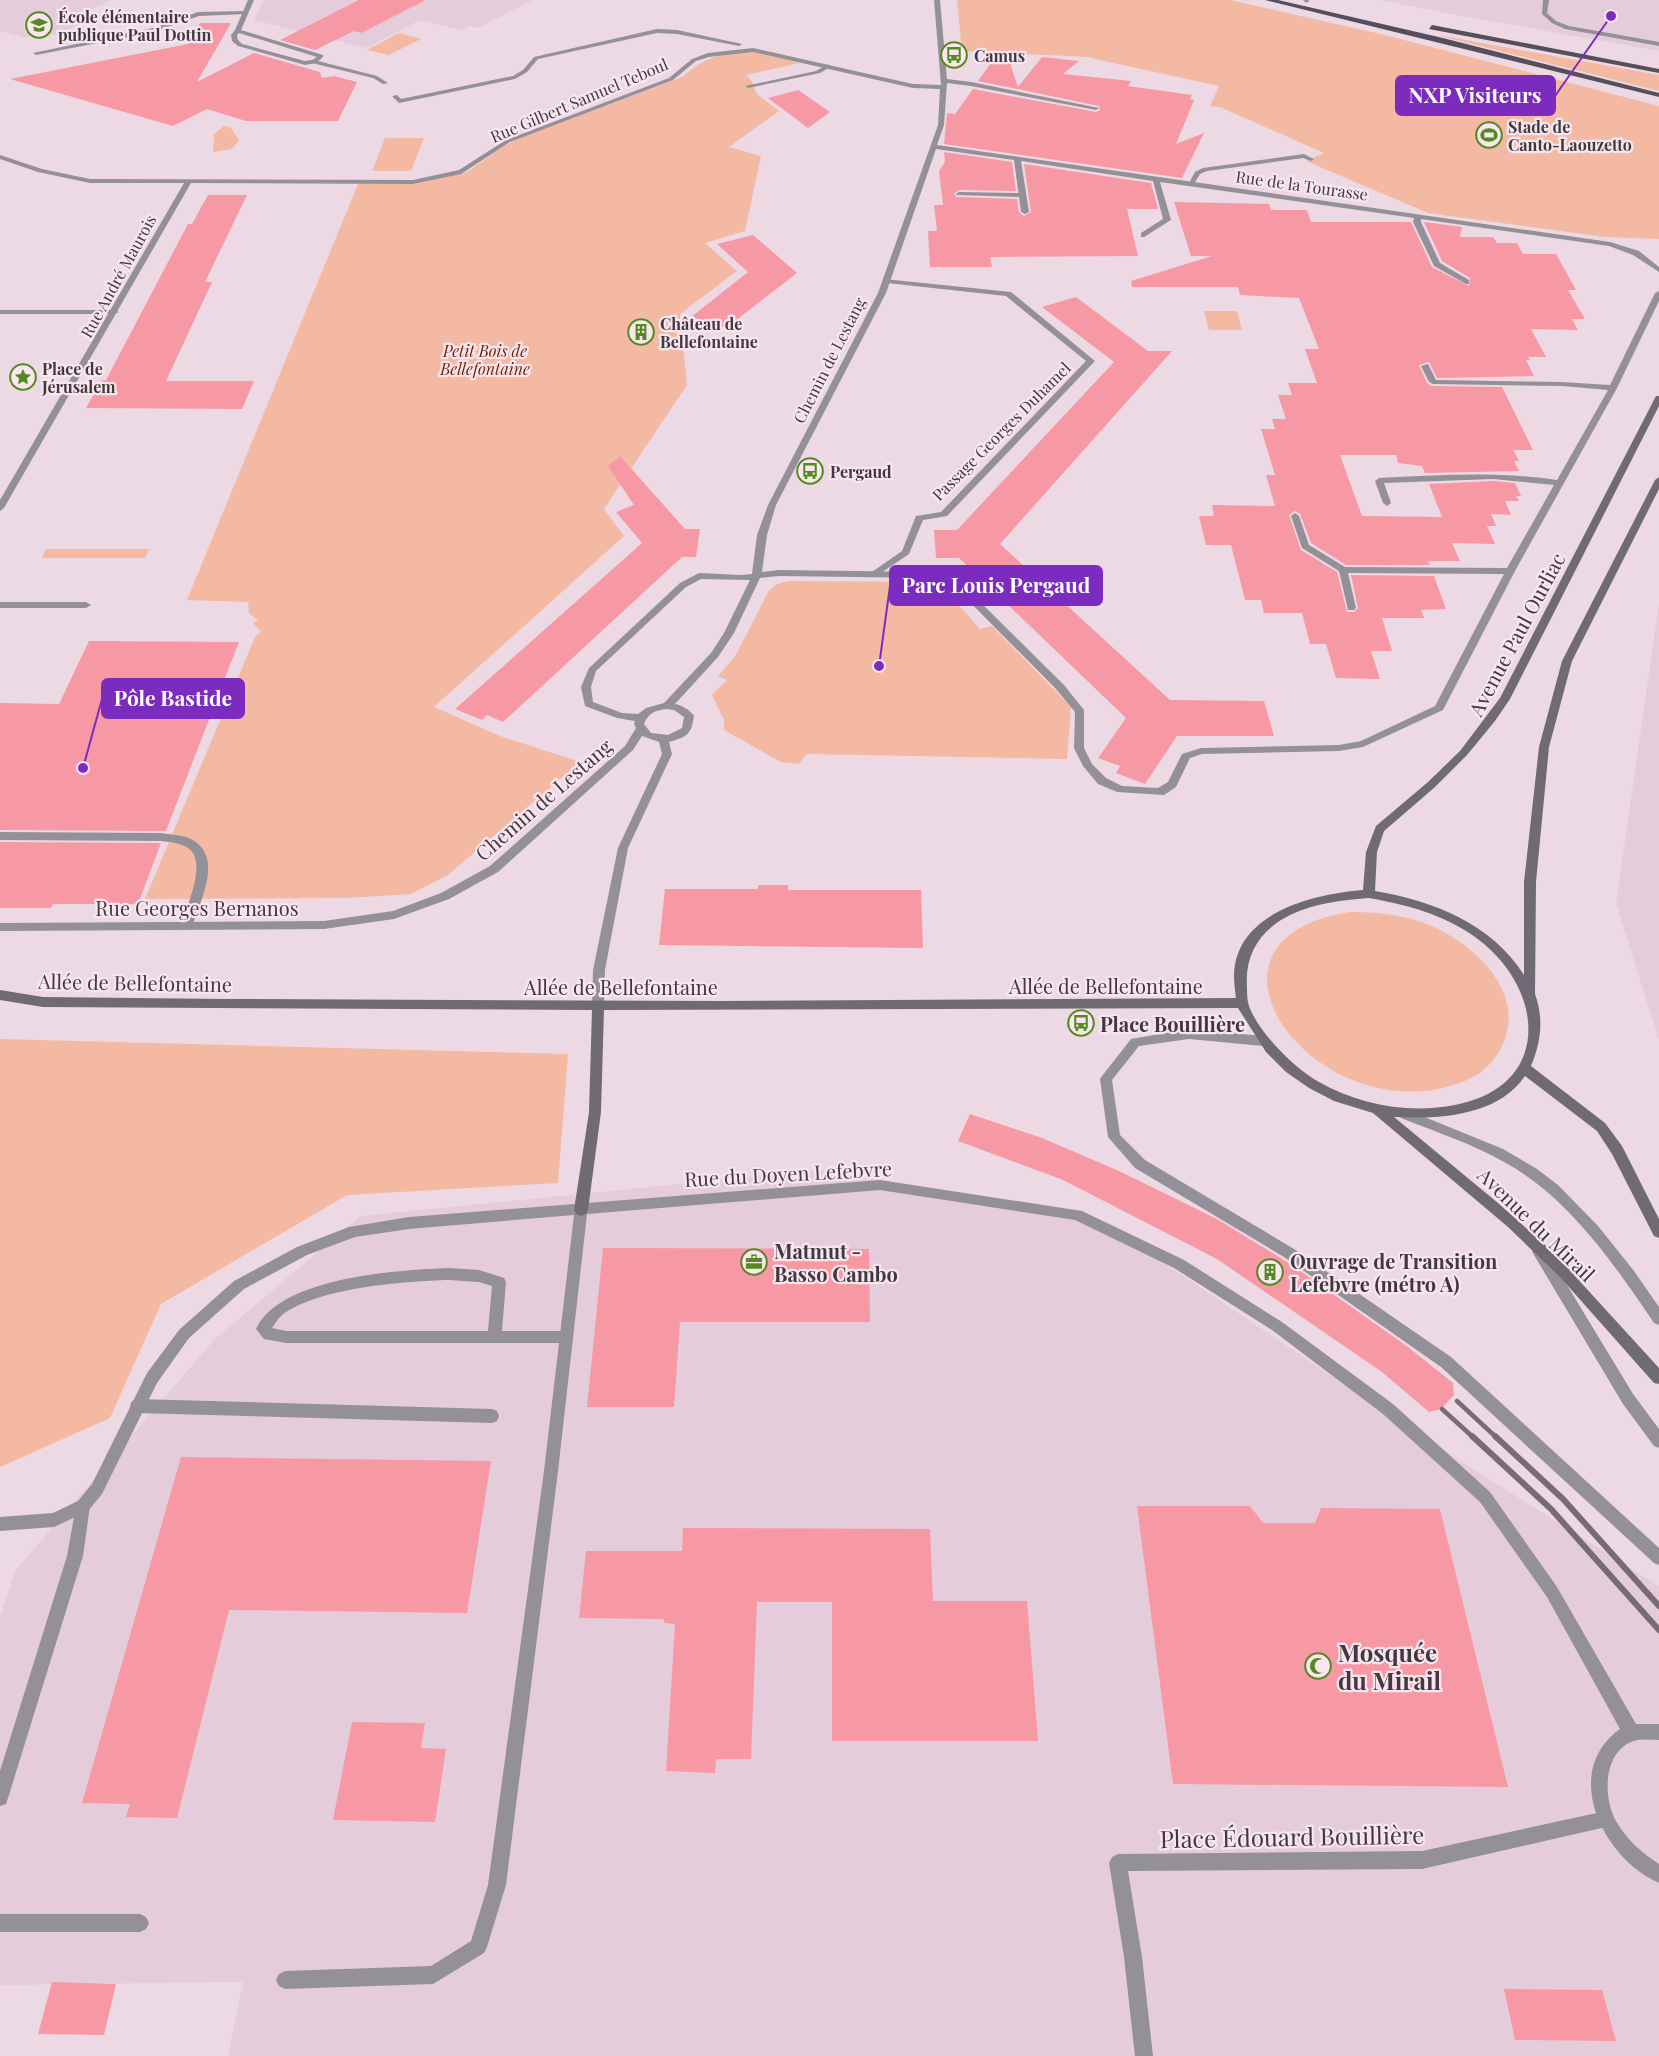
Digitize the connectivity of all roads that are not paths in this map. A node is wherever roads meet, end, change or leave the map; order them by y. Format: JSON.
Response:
{"nodes":[{"id":1,"x":251,"y":0,"type":"edge"},
{"id":2,"x":937,"y":0,"type":"edge"},
{"id":3,"x":1269,"y":0,"type":"edge"},
{"id":4,"x":1305,"y":0,"type":"edge"},
{"id":5,"x":1546,"y":0,"type":"edge"},
{"id":6,"x":244,"y":13,"type":"junction"},
{"id":7,"x":238,"y":31,"type":"junction"},
{"id":8,"x":739,"y":44,"type":"dead end"},
{"id":9,"x":1659,"y":44,"type":"edge"},
{"id":10,"x":36,"y":53,"type":"dead end"},
{"id":11,"x":314,"y":62,"type":"junction"},
{"id":12,"x":828,"y":66,"type":"junction"},
{"id":13,"x":1659,"y":71,"type":"edge"},
{"id":14,"x":385,"y":83,"type":"dead end"},
{"id":15,"x":944,"y":84,"type":"junction"},
{"id":16,"x":748,"y":86,"type":"dead end"},
{"id":17,"x":1659,"y":95,"type":"edge"},
{"id":18,"x":395,"y":96,"type":"dead end"},
{"id":19,"x":1096,"y":108,"type":"dead end"},
{"id":20,"x":934,"y":147,"type":"junction"},
{"id":21,"x":0,"y":157,"type":"edge"},
{"id":22,"x":1017,"y":158,"type":"junction"},
{"id":23,"x":1311,"y":159,"type":"dead end"},
{"id":24,"x":1156,"y":178,"type":"junction"},
{"id":25,"x":188,"y":182,"type":"junction"},
{"id":26,"x":1192,"y":183,"type":"junction"},
{"id":27,"x":959,"y":194,"type":"dead end"},
{"id":28,"x":1022,"y":195,"type":"junction"},
{"id":29,"x":1025,"y":212,"type":"dead end"},
{"id":30,"x":1418,"y":216,"type":"junction"},
{"id":31,"x":1144,"y":235,"type":"dead end"},
{"id":32,"x":1659,"y":270,"type":"edge"},
{"id":33,"x":887,"y":281,"type":"junction"},
{"id":34,"x":1466,"y":282,"type":"dead end"},
{"id":35,"x":1659,"y":293,"type":"edge"},
{"id":36,"x":0,"y":312,"type":"edge"},
{"id":37,"x":115,"y":312,"type":"junction"},
{"id":38,"x":1425,"y":366,"type":"dead end"},
{"id":39,"x":1613,"y":388,"type":"junction"},
{"id":40,"x":1659,"y":398,"type":"edge"},
{"id":41,"x":1659,"y":480,"type":"edge"},
{"id":42,"x":1560,"y":483,"type":"junction"},
{"id":43,"x":1387,"y":503,"type":"dead end"},
{"id":44,"x":0,"y":508,"type":"edge"},
{"id":45,"x":1295,"y":516,"type":"dead end"},
{"id":46,"x":1342,"y":570,"type":"junction"},
{"id":47,"x":1510,"y":571,"type":"junction"},
{"id":48,"x":757,"y":574,"type":"junction"},
{"id":49,"x":875,"y":574,"type":"junction"},
{"id":50,"x":0,"y":605,"type":"edge"},
{"id":51,"x":86,"y":605,"type":"dead end"},
{"id":52,"x":1351,"y":608,"type":"dead end"},
{"id":53,"x":667,"y":706,"type":"junction"},
{"id":54,"x":640,"y":717,"type":"junction"},
{"id":55,"x":641,"y":729,"type":"junction"},
{"id":56,"x":663,"y":739,"type":"junction"},
{"id":57,"x":0,"y":836,"type":"edge"},
{"id":58,"x":1370,"y":894,"type":"junction"},
{"id":59,"x":394,"y":915,"type":"joint"},
{"id":60,"x":187,"y":924,"type":"junction"},
{"id":61,"x":0,"y":927,"type":"edge"},
{"id":62,"x":0,"y":995,"type":"edge"},
{"id":63,"x":1530,"y":997,"type":"junction"},
{"id":64,"x":1242,"y":1003,"type":"junction"},
{"id":65,"x":598,"y":1005,"type":"junction"},
{"id":66,"x":1263,"y":1041,"type":"junction"},
{"id":67,"x":1524,"y":1068,"type":"junction"},
{"id":68,"x":1378,"y":1110,"type":"junction"},
{"id":69,"x":1405,"y":1114,"type":"junction"},
{"id":70,"x":581,"y":1210,"type":"junction"},
{"id":71,"x":1659,"y":1232,"type":"edge"},
{"id":72,"x":1534,"y":1242,"type":"junction"},
{"id":73,"x":1659,"y":1318,"type":"edge"},
{"id":74,"x":566,"y":1337,"type":"junction"},
{"id":75,"x":494,"y":1338,"type":"junction"},
{"id":76,"x":1659,"y":1378,"type":"edge"},
{"id":77,"x":137,"y":1407,"type":"junction"},
{"id":78,"x":492,"y":1416,"type":"dead end"},
{"id":79,"x":1659,"y":1441,"type":"edge"},
{"id":80,"x":83,"y":1506,"type":"junction"},
{"id":81,"x":0,"y":1524,"type":"edge"},
{"id":82,"x":1659,"y":1558,"type":"edge"},
{"id":83,"x":1659,"y":1732,"type":"edge"},
{"id":84,"x":1632,"y":1734,"type":"junction"},
{"id":85,"x":0,"y":1798,"type":"edge"},
{"id":86,"x":1606,"y":1819,"type":"junction"},
{"id":87,"x":1659,"y":1874,"type":"edge"},
{"id":88,"x":0,"y":1923,"type":"edge"},
{"id":89,"x":140,"y":1923,"type":"dead end"},
{"id":90,"x":285,"y":1980,"type":"dead end"},
{"id":91,"x":1144,"y":2056,"type":"edge"}],
"edges":[{"from":1,"to":6,"type":"street"},
{"from":2,"to":15,"type":"street","name":"Chemin de Lestang"},
{"from":3,"to":17,"type":"main road"},
{"from":4,"to":13,"type":"main road"},
{"from":5,"to":9,"type":"street"},
{"from":6,"to":7,"type":"street"},
{"from":6,"to":10,"type":"street"},
{"from":7,"to":11,"type":"street"},
{"from":7,"to":11,"type":"street"},
{"from":8,"to":18,"type":"street"},
{"from":11,"to":14,"type":"street"},
{"from":12,"to":15,"type":"street","name":"Rue Gilbert Samuel Teboul"},
{"from":12,"to":16,"type":"street"},
{"from":12,"to":25,"type":"street","name":"Rue Gilbert Samuel Teboul"},
{"from":15,"to":19,"type":"street","name":"Rue Gilbert Samuel Teboul"},
{"from":15,"to":20,"type":"street","name":"Chemin de Lestang"},
{"from":20,"to":22,"type":"street","name":"Rue de la Tourasse"},
{"from":20,"to":33,"type":"street","name":"Chemin de Lestang"},
{"from":21,"to":25,"type":"street","name":"Rue Gilbert Samuel Teboul"},
{"from":22,"to":24,"type":"street","name":"Rue de la Tourasse"},
{"from":22,"to":28,"type":"street"},
{"from":23,"to":26,"type":"street"},
{"from":24,"to":26,"type":"street","name":"Rue de la Tourasse"},
{"from":24,"to":31,"type":"street"},
{"from":25,"to":37,"type":"street","name":"Rue André Maurois"},
{"from":26,"to":30,"type":"street","name":"Rue de la Tourasse"},
{"from":27,"to":28,"type":"street"},
{"from":28,"to":29,"type":"street"},
{"from":30,"to":32,"type":"street","name":"Rue de la Tourasse"},
{"from":30,"to":34,"type":"street"},
{"from":33,"to":48,"type":"street","name":"Chemin de Lestang"},
{"from":33,"to":49,"type":"street","name":"Passage Georges Duhamel"},
{"from":35,"to":39,"type":"street"},
{"from":36,"to":37,"type":"street"},
{"from":37,"to":44,"type":"street","name":"Rue André Maurois"},
{"from":38,"to":39,"type":"street"},
{"from":39,"to":42,"type":"street"},
{"from":40,"to":58,"type":"main road","name":"Avenue Paul Ourliac"},
{"from":41,"to":63,"type":"main road"},
{"from":42,"to":43,"type":"street"},
{"from":42,"to":47,"type":"street"},
{"from":45,"to":46,"type":"street"},
{"from":46,"to":47,"type":"street"},
{"from":46,"to":52,"type":"street"},
{"from":47,"to":49,"type":"street"},
{"from":48,"to":49,"type":"street"},
{"from":48,"to":53,"type":"street","name":"Chemin de Lestang"},
{"from":48,"to":54,"type":"street"},
{"from":50,"to":51,"type":"street"},
{"from":53,"to":54,"type":"street"},
{"from":53,"to":56,"type":"street"},
{"from":54,"to":55,"type":"street"},
{"from":55,"to":56,"type":"street"},
{"from":55,"to":59,"type":"street","name":"Chemin de Lestang"},
{"from":56,"to":65,"type":"street"},
{"from":57,"to":60,"type":"street"},
{"from":58,"to":63,"type":"main road"},
{"from":58,"to":64,"type":"main road"},
{"from":59,"to":60,"type":"street","name":"Rue Georges Bernanos"},
{"from":60,"to":61,"type":"street","name":"Rue Georges Bernanos"},
{"from":62,"to":65,"type":"main road","name":"Allée de Bellefontaine"},
{"from":63,"to":67,"type":"main road"},
{"from":64,"to":65,"type":"main road","name":"Allée de Bellefontaine"},
{"from":64,"to":66,"type":"main road"},
{"from":65,"to":70,"type":"main road"},
{"from":66,"to":68,"type":"main road"},
{"from":66,"to":82,"type":"street"},
{"from":67,"to":69,"type":"main road"},
{"from":67,"to":71,"type":"main road"},
{"from":68,"to":69,"type":"main road"},
{"from":68,"to":72,"type":"main road","name":"Avenue du Mirail"},
{"from":69,"to":73,"type":"street"},
{"from":70,"to":74,"type":"street"},
{"from":70,"to":77,"type":"street","name":"Rue du Doyen Lefebvre"},
{"from":70,"to":84,"type":"street","name":"Rue du Doyen Lefebvre"},
{"from":72,"to":76,"type":"main road","name":"Avenue du Mirail"},
{"from":72,"to":79,"type":"street"},
{"from":74,"to":75,"type":"street"},
{"from":74,"to":90,"type":"street"},
{"from":75,"to":75,"type":"street"},
{"from":77,"to":78,"type":"street"},
{"from":77,"to":80,"type":"street","name":"Rue du Doyen Lefebvre"},
{"from":80,"to":81,"type":"street","name":"Rue du Doyen Lefebvre"},
{"from":80,"to":85,"type":"street"},
{"from":83,"to":84,"type":"street"},
{"from":84,"to":86,"type":"street"},
{"from":86,"to":87,"type":"street"},
{"from":86,"to":91,"type":"street","name":"Place Édouard Bouillière"},
{"from":88,"to":89,"type":"street"}]}
